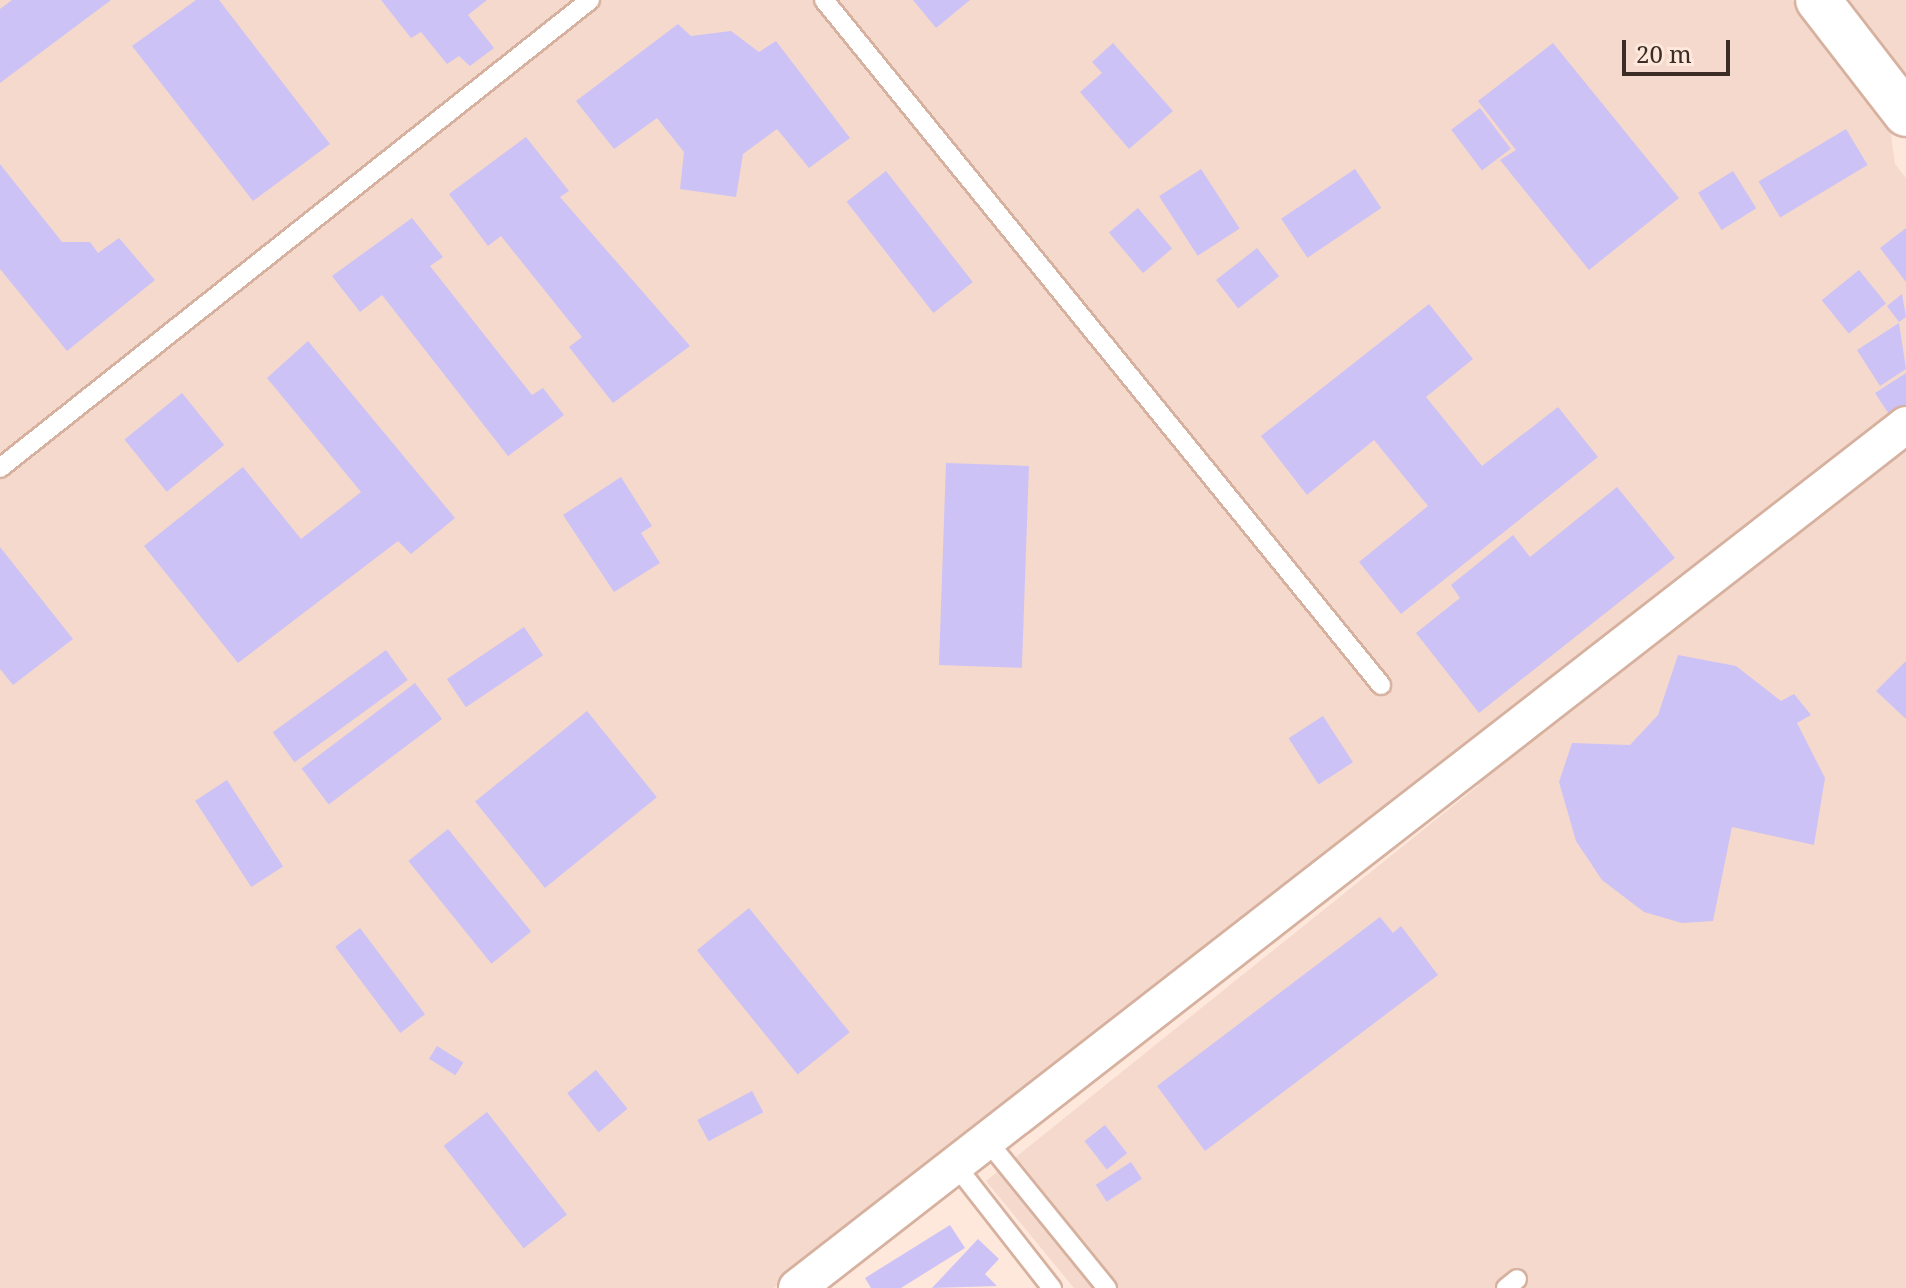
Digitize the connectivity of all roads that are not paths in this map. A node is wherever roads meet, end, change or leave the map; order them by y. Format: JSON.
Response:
{"nodes":[{"id":1,"x":590,"y":0,"type":"edge"},
{"id":2,"x":824,"y":0,"type":"edge"},
{"id":3,"x":1818,"y":0,"type":"edge"},
{"id":4,"x":1906,"y":114,"type":"edge"},
{"id":5,"x":1906,"y":425,"type":"edge"},
{"id":6,"x":0,"y":468,"type":"edge"},
{"id":7,"x":1381,"y":685,"type":"dead end"},
{"id":8,"x":989,"y":1143,"type":"junction"},
{"id":9,"x":957,"y":1167,"type":"junction"},
{"id":10,"x":797,"y":1288,"type":"edge"},
{"id":11,"x":1052,"y":1288,"type":"edge"},
{"id":12,"x":1107,"y":1288,"type":"edge"}],
"edges":[{"from":1,"to":6,"type":"lane"},
{"from":2,"to":7,"type":"lane"},
{"from":3,"to":4,"type":"main road"},
{"from":5,"to":8,"type":"street"},
{"from":8,"to":9,"type":"street"},
{"from":8,"to":12,"type":"lane"},
{"from":9,"to":10,"type":"street"},
{"from":9,"to":11,"type":"lane"}]}
